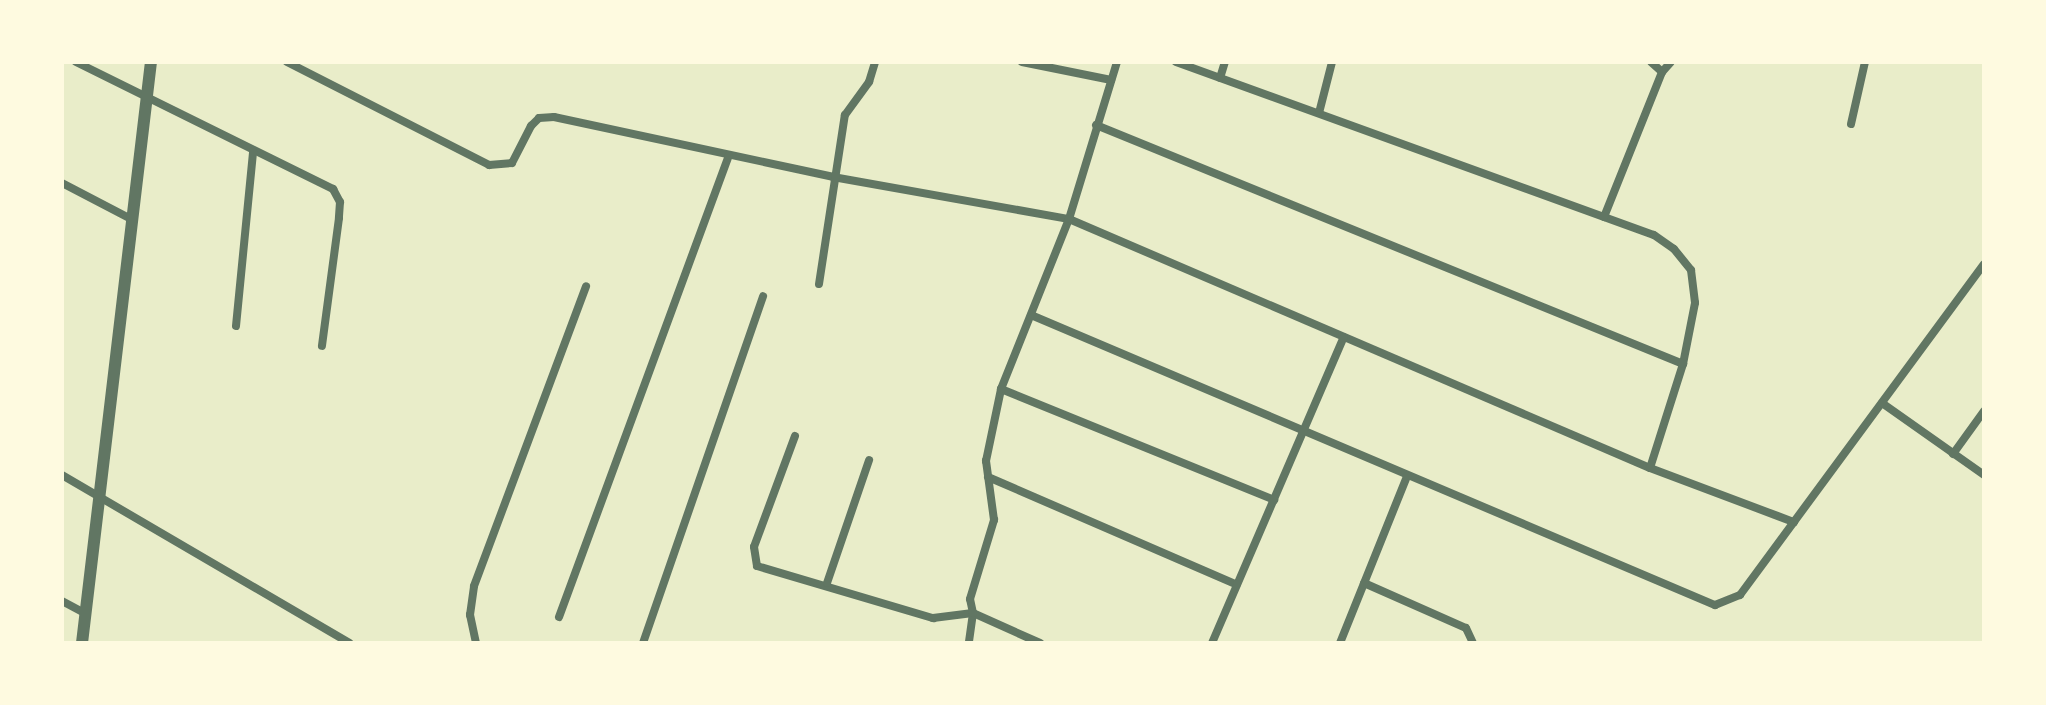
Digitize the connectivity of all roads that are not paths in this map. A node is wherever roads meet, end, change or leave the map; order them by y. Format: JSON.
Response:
{"nodes":[{"id":1,"x":76,"y":62,"type":"edge"},
{"id":2,"x":151,"y":62,"type":"edge"},
{"id":3,"x":287,"y":62,"type":"edge"},
{"id":4,"x":875,"y":62,"type":"edge"},
{"id":5,"x":1022,"y":62,"type":"edge"},
{"id":6,"x":1117,"y":62,"type":"edge"},
{"id":7,"x":1176,"y":62,"type":"edge"},
{"id":8,"x":1225,"y":62,"type":"edge"},
{"id":9,"x":1332,"y":62,"type":"edge"},
{"id":10,"x":1651,"y":62,"type":"edge"},
{"id":11,"x":1671,"y":62,"type":"edge"},
{"id":12,"x":1865,"y":62,"type":"edge"},
{"id":13,"x":1662,"y":72,"type":"junction"},
{"id":14,"x":1220,"y":78,"type":"junction"},
{"id":15,"x":1111,"y":80,"type":"junction"},
{"id":16,"x":147,"y":97,"type":"junction"},
{"id":17,"x":1319,"y":113,"type":"junction"},
{"id":18,"x":1851,"y":124,"type":"dead end"},
{"id":19,"x":1096,"y":125,"type":"junction"},
{"id":20,"x":253,"y":152,"type":"junction"},
{"id":21,"x":729,"y":155,"type":"junction"},
{"id":22,"x":833,"y":177,"type":"junction"},
{"id":23,"x":62,"y":183,"type":"edge"},
{"id":24,"x":1604,"y":217,"type":"junction"},
{"id":25,"x":1069,"y":219,"type":"junction"},
{"id":26,"x":133,"y":220,"type":"junction"},
{"id":27,"x":1984,"y":264,"type":"edge"},
{"id":28,"x":819,"y":284,"type":"dead end"},
{"id":29,"x":586,"y":286,"type":"dead end"},
{"id":30,"x":763,"y":296,"type":"dead end"},
{"id":31,"x":1031,"y":315,"type":"junction"},
{"id":32,"x":236,"y":326,"type":"dead end"},
{"id":33,"x":1344,"y":337,"type":"junction"},
{"id":34,"x":322,"y":346,"type":"dead end"},
{"id":35,"x":1683,"y":364,"type":"junction"},
{"id":36,"x":1001,"y":389,"type":"junction"},
{"id":37,"x":1882,"y":403,"type":"junction"},
{"id":38,"x":1984,"y":411,"type":"edge"},
{"id":39,"x":1304,"y":432,"type":"junction"},
{"id":40,"x":795,"y":436,"type":"dead end"},
{"id":41,"x":1953,"y":454,"type":"junction"},
{"id":42,"x":869,"y":460,"type":"dead end"},
{"id":43,"x":1650,"y":468,"type":"junction"},
{"id":44,"x":62,"y":475,"type":"edge"},
{"id":45,"x":1984,"y":475,"type":"edge"},
{"id":46,"x":1407,"y":476,"type":"junction"},
{"id":47,"x":988,"y":477,"type":"junction"},
{"id":48,"x":100,"y":496,"type":"junction"},
{"id":49,"x":1274,"y":500,"type":"junction"},
{"id":50,"x":1794,"y":522,"type":"junction"},
{"id":51,"x":827,"y":583,"type":"junction"},
{"id":52,"x":1364,"y":583,"type":"junction"},
{"id":53,"x":1237,"y":585,"type":"junction"},
{"id":54,"x":62,"y":601,"type":"edge"},
{"id":55,"x":973,"y":613,"type":"junction"},
{"id":56,"x":86,"y":614,"type":"junction"},
{"id":57,"x":559,"y":617,"type":"dead end"},
{"id":58,"x":82,"y":643,"type":"edge"},
{"id":59,"x":349,"y":643,"type":"edge"},
{"id":60,"x":476,"y":643,"type":"edge"},
{"id":61,"x":643,"y":643,"type":"edge"},
{"id":62,"x":969,"y":643,"type":"edge"},
{"id":63,"x":1040,"y":643,"type":"edge"},
{"id":64,"x":1212,"y":643,"type":"edge"},
{"id":65,"x":1340,"y":643,"type":"edge"},
{"id":66,"x":1473,"y":643,"type":"edge"}],
"edges":[{"from":1,"to":16,"type":"street"},
{"from":2,"to":16,"type":"street"},
{"from":3,"to":21,"type":"street"},
{"from":4,"to":22,"type":"street"},
{"from":5,"to":15,"type":"street"},
{"from":6,"to":15,"type":"street"},
{"from":7,"to":14,"type":"street"},
{"from":8,"to":14,"type":"street"},
{"from":9,"to":17,"type":"street"},
{"from":10,"to":13,"type":"street"},
{"from":11,"to":13,"type":"street"},
{"from":12,"to":18,"type":"street"},
{"from":13,"to":24,"type":"street"},
{"from":14,"to":17,"type":"street"},
{"from":15,"to":19,"type":"street"},
{"from":16,"to":20,"type":"street"},
{"from":16,"to":26,"type":"street"},
{"from":17,"to":24,"type":"street"},
{"from":19,"to":25,"type":"street"},
{"from":19,"to":35,"type":"street"},
{"from":20,"to":32,"type":"street"},
{"from":20,"to":34,"type":"street"},
{"from":21,"to":22,"type":"street"},
{"from":21,"to":57,"type":"street"},
{"from":22,"to":25,"type":"street"},
{"from":22,"to":28,"type":"street"},
{"from":23,"to":26,"type":"street"},
{"from":24,"to":35,"type":"street"},
{"from":25,"to":31,"type":"street"},
{"from":25,"to":33,"type":"street"},
{"from":26,"to":48,"type":"street"},
{"from":27,"to":37,"type":"street"},
{"from":29,"to":60,"type":"street"},
{"from":30,"to":61,"type":"street"},
{"from":31,"to":36,"type":"street"},
{"from":31,"to":39,"type":"street"},
{"from":33,"to":39,"type":"street"},
{"from":33,"to":43,"type":"street"},
{"from":35,"to":43,"type":"street"},
{"from":36,"to":47,"type":"street"},
{"from":36,"to":49,"type":"street"},
{"from":37,"to":41,"type":"street"},
{"from":37,"to":50,"type":"street"},
{"from":38,"to":41,"type":"street"},
{"from":39,"to":46,"type":"street"},
{"from":39,"to":49,"type":"street"},
{"from":40,"to":51,"type":"street"},
{"from":41,"to":45,"type":"street"},
{"from":42,"to":51,"type":"street"},
{"from":43,"to":50,"type":"street"},
{"from":44,"to":48,"type":"street"},
{"from":46,"to":50,"type":"street"},
{"from":46,"to":52,"type":"street"},
{"from":47,"to":53,"type":"street"},
{"from":47,"to":55,"type":"street"},
{"from":48,"to":56,"type":"street"},
{"from":48,"to":59,"type":"street"},
{"from":49,"to":53,"type":"street"},
{"from":51,"to":55,"type":"street"},
{"from":52,"to":65,"type":"street"},
{"from":52,"to":66,"type":"street"},
{"from":53,"to":64,"type":"street"},
{"from":54,"to":56,"type":"street"},
{"from":55,"to":62,"type":"street"},
{"from":55,"to":63,"type":"street"},
{"from":56,"to":58,"type":"street"}]}
